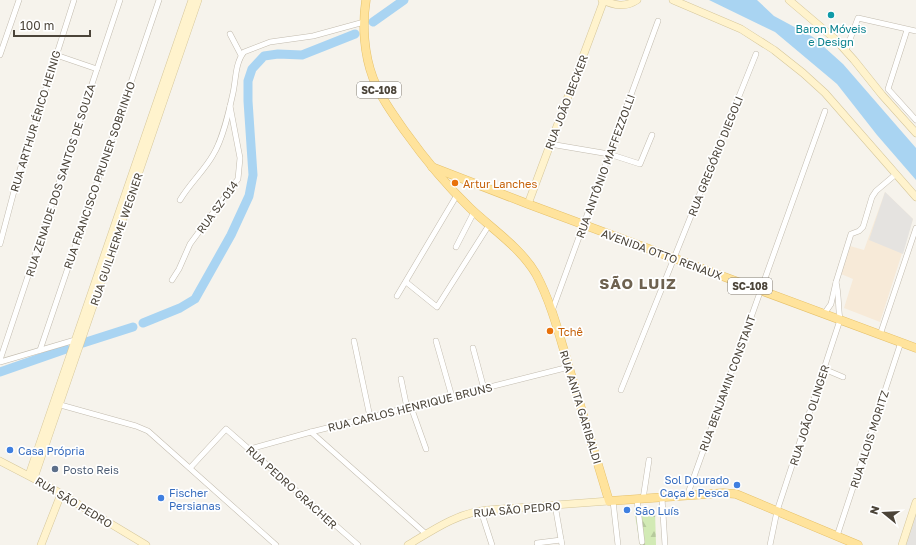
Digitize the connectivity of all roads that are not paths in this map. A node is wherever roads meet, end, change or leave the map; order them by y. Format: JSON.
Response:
{"nodes":[{"id":1,"x":19,"y":0,"type":"edge"},
{"id":2,"x":74,"y":0,"type":"edge"},
{"id":3,"x":120,"y":0,"type":"edge"},
{"id":4,"x":159,"y":0,"type":"edge"},
{"id":5,"x":192,"y":0,"type":"edge"},
{"id":6,"x":198,"y":0,"type":"edge"},
{"id":7,"x":366,"y":0,"type":"edge"},
{"id":8,"x":603,"y":0,"type":"edge"},
{"id":9,"x":637,"y":0,"type":"edge"},
{"id":10,"x":674,"y":0,"type":"edge"},
{"id":11,"x":789,"y":0,"type":"edge"},
{"id":12,"x":658,"y":21,"type":"dead end"},
{"id":13,"x":364,"y":22,"type":"junction"},
{"id":14,"x":907,"y":30,"type":"junction"},
{"id":15,"x":916,"y":32,"type":"edge"},
{"id":16,"x":230,"y":34,"type":"dead end"},
{"id":17,"x":846,"y":50,"type":"junction"},
{"id":18,"x":756,"y":54,"type":"dead end"},
{"id":19,"x":0,"y":55,"type":"edge"},
{"id":20,"x":56,"y":55,"type":"junction"},
{"id":21,"x":242,"y":55,"type":"junction"},
{"id":22,"x":97,"y":69,"type":"junction"},
{"id":23,"x":169,"y":76,"type":"junction"},
{"id":24,"x":230,"y":105,"type":"junction"},
{"id":25,"x":825,"y":111,"type":"dead end"},
{"id":26,"x":916,"y":120,"type":"edge"},
{"id":27,"x":916,"y":132,"type":"edge"},
{"id":28,"x":652,"y":135,"type":"dead end"},
{"id":29,"x":550,"y":144,"type":"junction"},
{"id":30,"x":610,"y":154,"type":"junction"},
{"id":31,"x":431,"y":166,"type":"junction"},
{"id":32,"x":896,"y":174,"type":"junction"},
{"id":33,"x":453,"y":175,"type":"junction"},
{"id":34,"x":448,"y":186,"type":"junction"},
{"id":35,"x":457,"y":195,"type":"junction"},
{"id":36,"x":916,"y":197,"type":"edge"},
{"id":37,"x":180,"y":200,"type":"dead end"},
{"id":38,"x":528,"y":204,"type":"junction"},
{"id":39,"x":474,"y":212,"type":"junction"},
{"id":40,"x":489,"y":224,"type":"junction"},
{"id":41,"x":584,"y":225,"type":"junction"},
{"id":42,"x":916,"y":228,"type":"edge"},
{"id":43,"x":0,"y":244,"type":"edge"},
{"id":44,"x":456,"y":247,"type":"dead end"},
{"id":45,"x":674,"y":258,"type":"junction"},
{"id":46,"x":172,"y":280,"type":"dead end"},
{"id":47,"x":406,"y":282,"type":"junction"},
{"id":48,"x":836,"y":282,"type":"junction"},
{"id":49,"x":761,"y":290,"type":"junction"},
{"id":50,"x":397,"y":296,"type":"dead end"},
{"id":51,"x":552,"y":312,"type":"junction"},
{"id":52,"x":824,"y":314,"type":"junction"},
{"id":53,"x":840,"y":320,"type":"junction"},
{"id":54,"x":880,"y":334,"type":"junction"},
{"id":55,"x":78,"y":341,"type":"junction"},
{"id":56,"x":354,"y":341,"type":"dead end"},
{"id":57,"x":436,"y":341,"type":"dead end"},
{"id":58,"x":901,"y":342,"type":"junction"},
{"id":59,"x":473,"y":348,"type":"dead end"},
{"id":60,"x":916,"y":348,"type":"edge"},
{"id":61,"x":40,"y":350,"type":"junction"},
{"id":62,"x":0,"y":361,"type":"edge"},
{"id":63,"x":569,"y":367,"type":"junction"},
{"id":64,"x":824,"y":369,"type":"junction"},
{"id":65,"x":843,"y":377,"type":"dead end"},
{"id":66,"x":401,"y":379,"type":"dead end"},
{"id":67,"x":484,"y":389,"type":"junction"},
{"id":68,"x":621,"y":390,"type":"dead end"},
{"id":69,"x":452,"y":397,"type":"junction"},
{"id":70,"x":56,"y":404,"type":"junction"},
{"id":71,"x":409,"y":407,"type":"junction"},
{"id":72,"x":370,"y":417,"type":"junction"},
{"id":73,"x":311,"y":432,"type":"junction"},
{"id":74,"x":250,"y":449,"type":"junction"},
{"id":75,"x":426,"y":449,"type":"dead end"},
{"id":76,"x":0,"y":460,"type":"edge"},
{"id":77,"x":649,"y":460,"type":"dead end"},
{"id":78,"x":190,"y":468,"type":"junction"},
{"id":79,"x":31,"y":477,"type":"junction"},
{"id":80,"x":61,"y":494,"type":"junction"},
{"id":81,"x":686,"y":496,"type":"junction"},
{"id":82,"x":662,"y":498,"type":"junction"},
{"id":83,"x":640,"y":500,"type":"junction"},
{"id":84,"x":611,"y":501,"type":"junction"},
{"id":85,"x":916,"y":502,"type":"edge"},
{"id":86,"x":555,"y":505,"type":"junction"},
{"id":87,"x":481,"y":511,"type":"junction"},
{"id":88,"x":777,"y":511,"type":"junction"},
{"id":89,"x":426,"y":534,"type":"junction"},
{"id":90,"x":837,"y":536,"type":"junction"},
{"id":91,"x":561,"y":542,"type":"edge"},
{"id":92,"x":642,"y":542,"type":"dead end"},
{"id":93,"x":537,"y":543,"type":"dead end"},
{"id":94,"x":412,"y":544,"type":"edge"},
{"id":95,"x":41,"y":545,"type":"edge"},
{"id":96,"x":146,"y":545,"type":"edge"},
{"id":97,"x":276,"y":545,"type":"edge"},
{"id":98,"x":358,"y":545,"type":"edge"},
{"id":99,"x":492,"y":545,"type":"edge"},
{"id":100,"x":618,"y":545,"type":"edge"},
{"id":101,"x":665,"y":545,"type":"edge"},
{"id":102,"x":770,"y":545,"type":"edge"},
{"id":103,"x":858,"y":545,"type":"edge"},
{"id":104,"x":902,"y":545,"type":"edge"}],
"edges":[{"from":1,"to":19,"type":"street"},
{"from":2,"to":20,"type":"street","name":"RUA ARTHUR ÉRICO HEINIG"},
{"from":3,"to":22,"type":"street","name":"RUA ZENAIDE DOS SANTOS DE SOUZA"},
{"from":4,"to":61,"type":"street","name":"RUA FRANCISCO PRUNER SOBRINHO"},
{"from":5,"to":23,"type":"main road","name":"RUA GUILHERME WEGNER"},
{"from":6,"to":23,"type":"main road","name":"RUA GUILHERME WEGNER"},
{"from":7,"to":13,"type":"main road","number":"SC-108"},
{"from":8,"to":9,"type":"main road"},
{"from":8,"to":29,"type":"main road","name":"RUA JOÃO BECKER"},
{"from":10,"to":32,"type":"main road"},
{"from":11,"to":17,"type":"main road"},
{"from":12,"to":30,"type":"street","name":"RUA ANTÔNIO MAFFEZZOLLI"},
{"from":13,"to":21,"type":"street"},
{"from":13,"to":31,"type":"main road","number":"SC-108"},
{"from":14,"to":15,"type":"street"},
{"from":14,"to":17,"type":"street"},
{"from":14,"to":26,"type":"street"},
{"from":16,"to":21,"type":"street"},
{"from":17,"to":27,"type":"main road"},
{"from":18,"to":45,"type":"street","name":"RUA GREGÓRIO DIEGOLI"},
{"from":20,"to":22,"type":"street"},
{"from":20,"to":43,"type":"street","name":"RUA ARTHUR ÉRICO HEINIG"},
{"from":21,"to":24,"type":"street"},
{"from":22,"to":62,"type":"street","name":"RUA ZENAIDE DOS SANTOS DE SOUZA"},
{"from":23,"to":55,"type":"main road","name":"RUA GUILHERME WEGNER"},
{"from":24,"to":37,"type":"street"},
{"from":24,"to":46,"type":"street","name":"RUA SZ-014"},
{"from":25,"to":49,"type":"street","name":"RUA BENJAMIN CONSTANT"},
{"from":28,"to":30,"type":"street"},
{"from":29,"to":30,"type":"street"},
{"from":29,"to":38,"type":"main road","name":"RUA JOÃO BECKER"},
{"from":30,"to":41,"type":"street","name":"RUA ANTÔNIO MAFFEZZOLLI"},
{"from":31,"to":33,"type":"main road","name":"AVENIDA OTTO RENAUX","number":"SC-108"},
{"from":31,"to":34,"type":"main road","name":"RUA ANITA GARIBALDI","number":"SC-108"},
{"from":32,"to":36,"type":"main road"},
{"from":32,"to":48,"type":"street"},
{"from":33,"to":34,"type":"main road"},
{"from":33,"to":38,"type":"main road","name":"AVENIDA OTTO RENAUX","number":"SC-108"},
{"from":34,"to":35,"type":"main road","name":"RUA ANITA GARIBALDI","number":"SC-108"},
{"from":35,"to":39,"type":"main road","name":"RUA ANITA GARIBALDI","number":"SC-108"},
{"from":35,"to":47,"type":"street"},
{"from":38,"to":41,"type":"main road","name":"AVENIDA OTTO RENAUX","number":"SC-108"},
{"from":39,"to":40,"type":"main road","name":"RUA ANITA GARIBALDI","number":"SC-108"},
{"from":39,"to":44,"type":"street"},
{"from":40,"to":47,"type":"street"},
{"from":40,"to":51,"type":"main road","name":"RUA ANITA GARIBALDI","number":"SC-108"},
{"from":41,"to":45,"type":"main road","name":"AVENIDA OTTO RENAUX","number":"SC-108"},
{"from":41,"to":51,"type":"street","name":"RUA ANTÔNIO MAFFEZZOLLI"},
{"from":42,"to":54,"type":"street"},
{"from":45,"to":49,"type":"main road","name":"AVENIDA OTTO RENAUX","number":"SC-108"},
{"from":45,"to":68,"type":"street","name":"RUA GREGÓRIO DIEGOLI"},
{"from":47,"to":50,"type":"street"},
{"from":48,"to":52,"type":"street"},
{"from":48,"to":53,"type":"street"},
{"from":49,"to":52,"type":"main road","name":"AVENIDA OTTO RENAUX","number":"SC-108"},
{"from":49,"to":81,"type":"street","name":"RUA BENJAMIN CONSTANT"},
{"from":51,"to":63,"type":"main road","name":"RUA ANITA GARIBALDI","number":"SC-108"},
{"from":52,"to":53,"type":"main road","name":"AVENIDA OTTO RENAUX","number":"SC-108"},
{"from":53,"to":54,"type":"main road","name":"AVENIDA OTTO RENAUX","number":"SC-108"},
{"from":53,"to":64,"type":"street","name":"RUA JOÃO OLINGER"},
{"from":54,"to":58,"type":"main road","name":"AVENIDA OTTO RENAUX","number":"SC-108"},
{"from":55,"to":61,"type":"street"},
{"from":55,"to":70,"type":"main road","name":"RUA GUILHERME WEGNER"},
{"from":56,"to":72,"type":"street"},
{"from":57,"to":69,"type":"street"},
{"from":58,"to":60,"type":"main road","name":"AVENIDA OTTO RENAUX","number":"SC-108"},
{"from":58,"to":90,"type":"street","name":"RUA ALOIS MORITZ"},
{"from":59,"to":67,"type":"street"},
{"from":61,"to":62,"type":"street"},
{"from":63,"to":67,"type":"street","name":"RUA CARLOS HENRIQUE BRUNS"},
{"from":63,"to":84,"type":"main road","name":"RUA ANITA GARIBALDI","number":"SC-108"},
{"from":64,"to":65,"type":"street"},
{"from":64,"to":88,"type":"street","name":"RUA JOÃO OLINGER"},
{"from":66,"to":71,"type":"street"},
{"from":67,"to":69,"type":"street","name":"RUA CARLOS HENRIQUE BRUNS"},
{"from":69,"to":71,"type":"street","name":"RUA CARLOS HENRIQUE BRUNS"},
{"from":70,"to":78,"type":"street"},
{"from":70,"to":79,"type":"main road","name":"RUA GUILHERME WEGNER"},
{"from":71,"to":72,"type":"street","name":"RUA CARLOS HENRIQUE BRUNS"},
{"from":71,"to":75,"type":"street"},
{"from":72,"to":73,"type":"street","name":"RUA CARLOS HENRIQUE BRUNS"},
{"from":73,"to":74,"type":"street","name":"RUA CARLOS HENRIQUE BRUNS"},
{"from":73,"to":89,"type":"street"},
{"from":74,"to":78,"type":"street","name":"RUA PEDRO GRACHER"},
{"from":74,"to":98,"type":"street","name":"RUA PEDRO GRACHER"},
{"from":76,"to":79,"type":"main road","name":"RUA SÃO PEDRO"},
{"from":77,"to":83,"type":"street"},
{"from":78,"to":97,"type":"street"},
{"from":79,"to":80,"type":"main road","name":"RUA SÃO PEDRO"},
{"from":80,"to":95,"type":"main road"},
{"from":80,"to":96,"type":"main road","name":"RUA SÃO PEDRO"},
{"from":81,"to":82,"type":"main road"},
{"from":81,"to":88,"type":"main road"},
{"from":82,"to":83,"type":"main road"},
{"from":82,"to":101,"type":"street"},
{"from":83,"to":84,"type":"main road"},
{"from":83,"to":92,"type":"street"},
{"from":84,"to":86,"type":"main road","name":"RUA SÃO PEDRO"},
{"from":84,"to":100,"type":"street"},
{"from":85,"to":104,"type":"main road"},
{"from":86,"to":87,"type":"main road","name":"RUA SÃO PEDRO"},
{"from":86,"to":91,"type":"street"},
{"from":87,"to":89,"type":"main road","name":"RUA SÃO PEDRO"},
{"from":87,"to":99,"type":"street"},
{"from":88,"to":90,"type":"main road"},
{"from":88,"to":102,"type":"street","name":"RUA JOÃO OLINGER"},
{"from":89,"to":94,"type":"main road","name":"RUA SÃO PEDRO"},
{"from":90,"to":103,"type":"main road"},
{"from":91,"to":93,"type":"street"}]}
